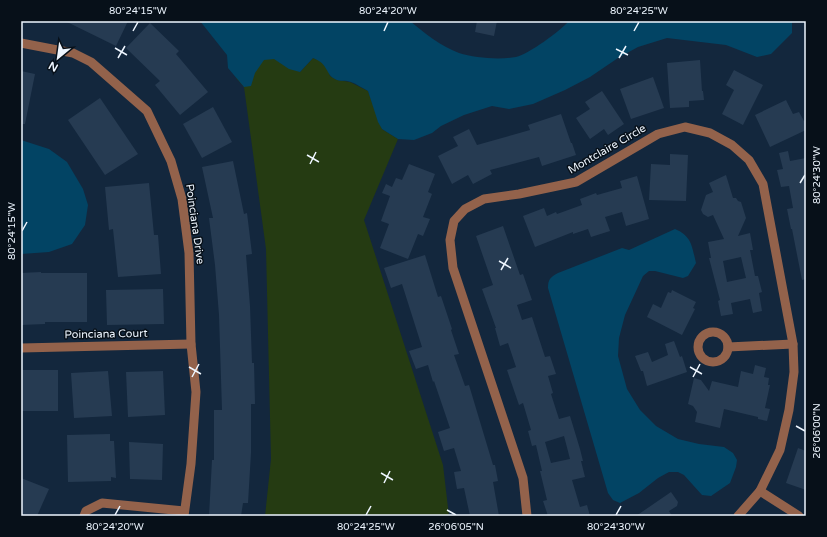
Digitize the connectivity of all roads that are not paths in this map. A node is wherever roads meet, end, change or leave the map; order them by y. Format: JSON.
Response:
{"nodes":[{"id":1,"x":21,"y":43,"type":"edge"},
{"id":2,"x":191,"y":344,"type":"junction"},
{"id":3,"x":793,"y":344,"type":"junction"},
{"id":4,"x":728,"y":347,"type":"dead end"},
{"id":5,"x":21,"y":348,"type":"edge"},
{"id":6,"x":760,"y":492,"type":"junction"},
{"id":7,"x":184,"y":513,"type":"edge"},
{"id":8,"x":84,"y":516,"type":"edge"},
{"id":9,"x":527,"y":516,"type":"edge"},
{"id":10,"x":738,"y":516,"type":"edge"},
{"id":11,"x":799,"y":516,"type":"edge"}],
"edges":[{"from":1,"to":2,"type":"street","name":"Poinciana Drive"},
{"from":2,"to":5,"type":"street","name":"Poinciana Court"},
{"from":2,"to":7,"type":"street","name":"Poinciana Drive"},
{"from":3,"to":4,"type":"street"},
{"from":3,"to":6,"type":"street","name":"Montclaire Circle"},
{"from":3,"to":9,"type":"street","name":"Montclaire Circle"},
{"from":6,"to":10,"type":"street","name":"Montclaire Circle"},
{"from":6,"to":11,"type":"street"},
{"from":7,"to":8,"type":"street"}]}
